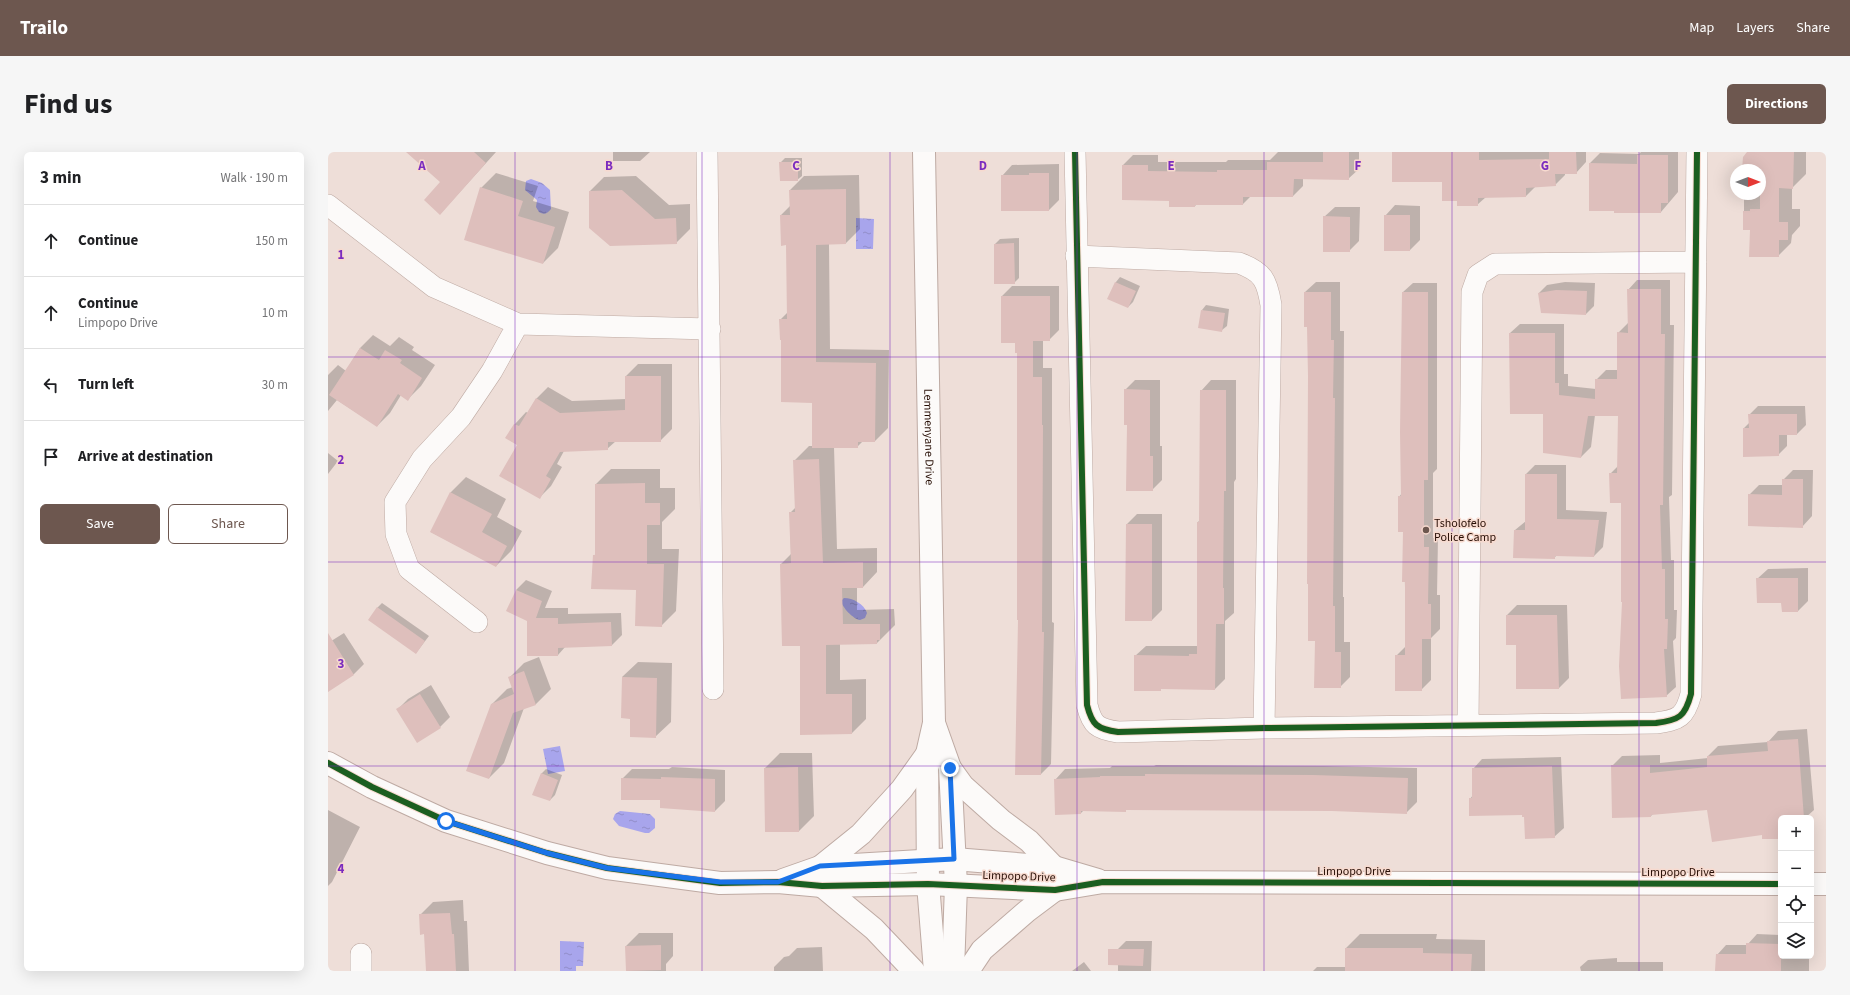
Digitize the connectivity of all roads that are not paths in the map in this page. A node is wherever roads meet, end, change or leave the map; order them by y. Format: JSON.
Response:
{"nodes":[{"id":1,"x":707,"y":152,"type":"edge"},
{"id":2,"x":924,"y":152,"type":"edge"},
{"id":3,"x":1075,"y":152,"type":"edge"},
{"id":4,"x":1697,"y":152,"type":"edge"},
{"id":5,"x":328,"y":205,"type":"edge"},
{"id":6,"x":1076,"y":256,"type":"junction"},
{"id":7,"x":1696,"y":262,"type":"junction"},
{"id":8,"x":518,"y":324,"type":"junction"},
{"id":9,"x":710,"y":329,"type":"junction"},
{"id":10,"x":477,"y":622,"type":"dead end"},
{"id":11,"x":714,"y":689,"type":"dead end"},
{"id":12,"x":934,"y":723,"type":"junction"},
{"id":13,"x":1468,"y":725,"type":"junction"},
{"id":14,"x":1264,"y":728,"type":"junction"},
{"id":15,"x":927,"y":754,"type":"junction"},
{"id":16,"x":328,"y":763,"type":"edge"},
{"id":17,"x":950,"y":768,"type":"junction"},
{"id":18,"x":954,"y":859,"type":"junction"},
{"id":19,"x":928,"y":860,"type":"junction"},
{"id":20,"x":1054,"y":867,"type":"junction"},
{"id":21,"x":821,"y":876,"type":"junction"},
{"id":22,"x":1103,"y":882,"type":"junction"},
{"id":23,"x":928,"y":884,"type":"junction"},
{"id":24,"x":1778,"y":884,"type":"edge"},
{"id":25,"x":1814,"y":884,"type":"edge"},
{"id":26,"x":1826,"y":884,"type":"edge"},
{"id":27,"x":956,"y":885,"type":"junction"},
{"id":28,"x":1055,"y":890,"type":"junction"},
{"id":29,"x":914,"y":971,"type":"edge"},
{"id":30,"x":935,"y":971,"type":"edge"},
{"id":31,"x":953,"y":971,"type":"edge"},
{"id":32,"x":968,"y":971,"type":"edge"}],
"edges":[{"from":1,"to":9,"type":"street"},
{"from":2,"to":12,"type":"street","name":"Lemmenyane Drive"},
{"from":3,"to":6,"type":"street"},
{"from":4,"to":7,"type":"street"},
{"from":5,"to":8,"type":"street"},
{"from":6,"to":14,"type":"street"},
{"from":6,"to":14,"type":"street"},
{"from":7,"to":13,"type":"street"},
{"from":7,"to":13,"type":"street"},
{"from":8,"to":9,"type":"street"},
{"from":8,"to":10,"type":"street"},
{"from":9,"to":11,"type":"street"},
{"from":12,"to":15,"type":"street"},
{"from":12,"to":17,"type":"street"},
{"from":13,"to":14,"type":"street"},
{"from":15,"to":19,"type":"street"},
{"from":15,"to":21,"type":"street"},
{"from":16,"to":21,"type":"street"},
{"from":17,"to":18,"type":"street"},
{"from":17,"to":20,"type":"street"},
{"from":18,"to":19,"type":"street","name":"Limpopo Drive"},
{"from":18,"to":20,"type":"street","name":"Limpopo Drive"},
{"from":18,"to":27,"type":"street"},
{"from":19,"to":21,"type":"street","name":"Limpopo Drive"},
{"from":19,"to":23,"type":"street"},
{"from":20,"to":22,"type":"street","name":"Limpopo Drive"},
{"from":21,"to":23,"type":"street","name":"Limpopo Drive"},
{"from":21,"to":29,"type":"street"},
{"from":22,"to":24,"type":"street","name":"Limpopo Drive"},
{"from":22,"to":28,"type":"street","name":"Limpopo Drive"},
{"from":23,"to":27,"type":"street","name":"Limpopo Drive"},
{"from":23,"to":30,"type":"street"},
{"from":25,"to":26,"type":"street"},
{"from":27,"to":28,"type":"street","name":"Limpopo Drive"},
{"from":27,"to":31,"type":"street"},
{"from":28,"to":32,"type":"street"}]}
